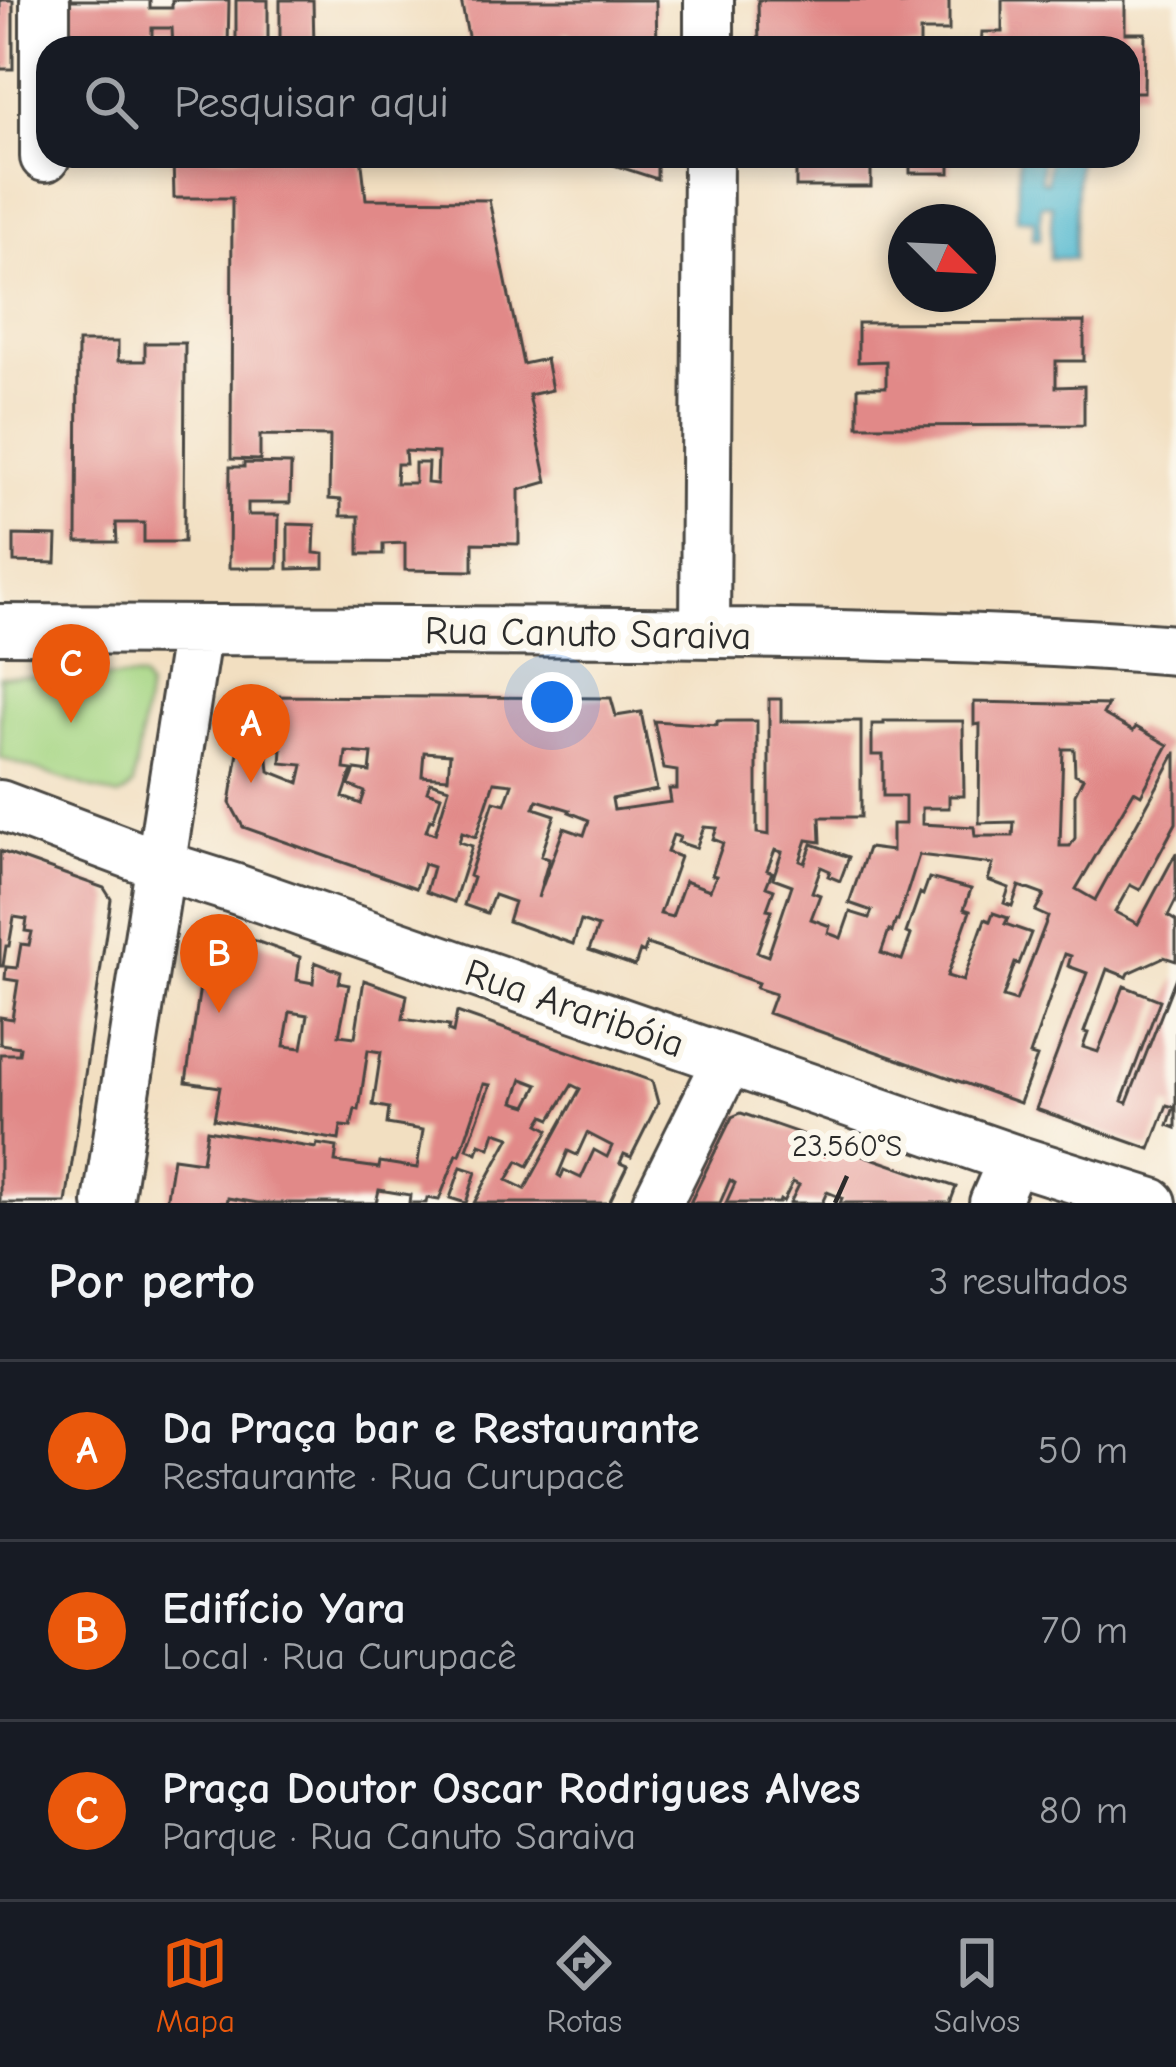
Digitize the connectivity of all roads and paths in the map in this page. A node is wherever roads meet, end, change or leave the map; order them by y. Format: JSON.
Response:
{"nodes":[{"id":1,"x":46,"y":0,"type":"edge"},
{"id":2,"x":709,"y":0,"type":"edge"},
{"id":3,"x":46,"y":36,"type":"edge"},
{"id":4,"x":709,"y":36,"type":"edge"},
{"id":5,"x":708,"y":168,"type":"edge"},
{"id":6,"x":0,"y":629,"type":"edge"},
{"id":7,"x":197,"y":629,"type":"junction"},
{"id":8,"x":705,"y":633,"type":"junction"},
{"id":9,"x":1176,"y":650,"type":"edge"},
{"id":10,"x":0,"y":806,"type":"edge"},
{"id":11,"x":160,"y":866,"type":"junction"},
{"id":12,"x":728,"y":1060,"type":"junction"},
{"id":13,"x":1013,"y":1159,"type":"junction"},
{"id":14,"x":108,"y":1203,"type":"edge"},
{"id":15,"x":657,"y":1203,"type":"edge"},
{"id":16,"x":994,"y":1203,"type":"edge"},
{"id":17,"x":1152,"y":1203,"type":"edge"}],
"edges":[{"from":1,"to":3,"type":"street"},
{"from":2,"to":4,"type":"street"},
{"from":5,"to":8,"type":"street"},
{"from":6,"to":7,"type":"street","name":"Rua Canuto Saraiva"},
{"from":7,"to":8,"type":"street","name":"Rua Canuto Saraiva"},
{"from":7,"to":11,"type":"street"},
{"from":8,"to":9,"type":"street","name":"Rua Canuto Saraiva"},
{"from":10,"to":11,"type":"street","name":"Rua Araribóia"},
{"from":11,"to":12,"type":"street","name":"Rua Araribóia"},
{"from":11,"to":14,"type":"street"},
{"from":12,"to":13,"type":"street","name":"Rua Araribóia"},
{"from":12,"to":15,"type":"street"},
{"from":13,"to":16,"type":"street"},
{"from":13,"to":17,"type":"street","name":"Rua Araribóia"}]}
